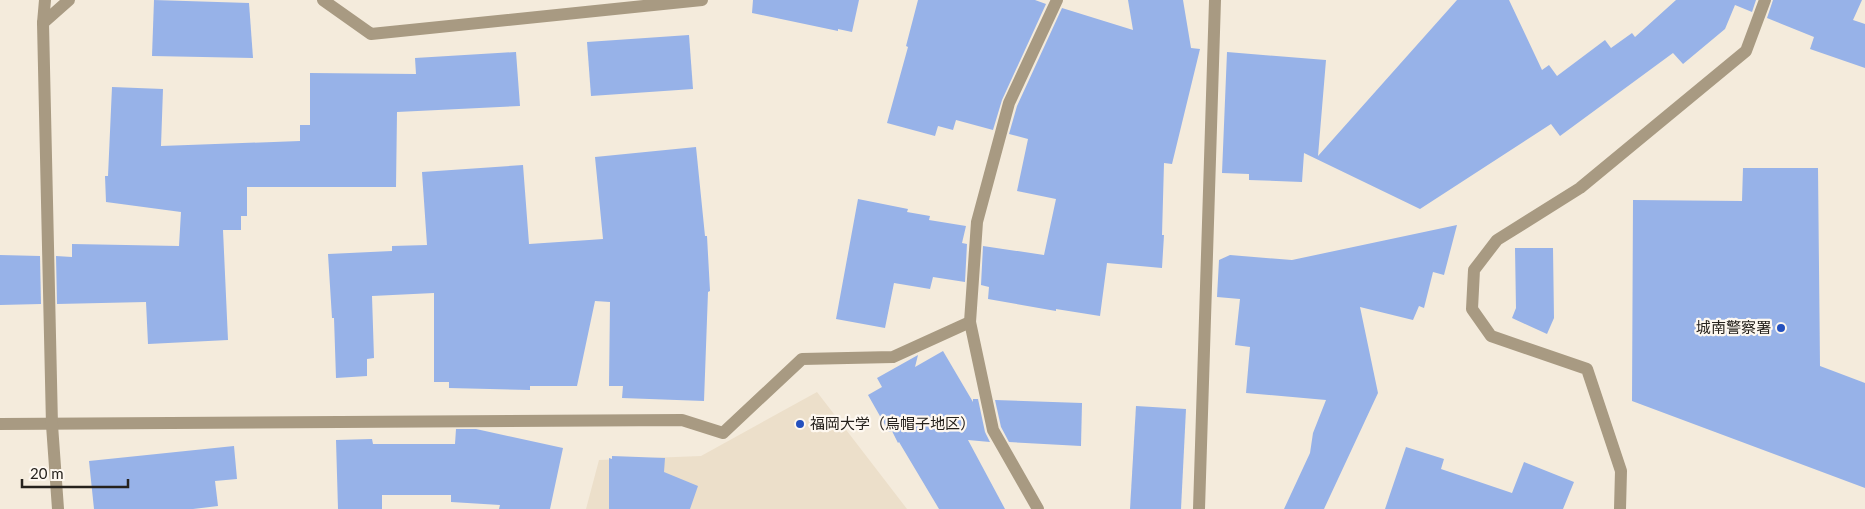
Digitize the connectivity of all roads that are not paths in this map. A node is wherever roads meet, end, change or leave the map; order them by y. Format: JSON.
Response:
{"nodes":[{"id":1,"x":45,"y":0,"type":"edge"},
{"id":2,"x":70,"y":0,"type":"edge"},
{"id":3,"x":324,"y":0,"type":"edge"},
{"id":4,"x":702,"y":0,"type":"edge"},
{"id":5,"x":1058,"y":0,"type":"edge"},
{"id":6,"x":1215,"y":0,"type":"edge"},
{"id":7,"x":1765,"y":0,"type":"edge"},
{"id":8,"x":43,"y":23,"type":"junction"},
{"id":9,"x":970,"y":322,"type":"junction"},
{"id":10,"x":0,"y":424,"type":"edge"},
{"id":11,"x":52,"y":425,"type":"junction"},
{"id":12,"x":58,"y":509,"type":"edge"},
{"id":13,"x":1038,"y":509,"type":"edge"},
{"id":14,"x":1199,"y":509,"type":"edge"},
{"id":15,"x":1620,"y":509,"type":"edge"}],
"edges":[{"from":1,"to":8,"type":"street"},
{"from":2,"to":8,"type":"street"},
{"from":3,"to":4,"type":"street"},
{"from":5,"to":9,"type":"street"},
{"from":6,"to":14,"type":"street"},
{"from":7,"to":15,"type":"street"},
{"from":8,"to":11,"type":"street"},
{"from":9,"to":11,"type":"street"},
{"from":9,"to":13,"type":"street"},
{"from":10,"to":11,"type":"street"},
{"from":11,"to":12,"type":"street"}]}
